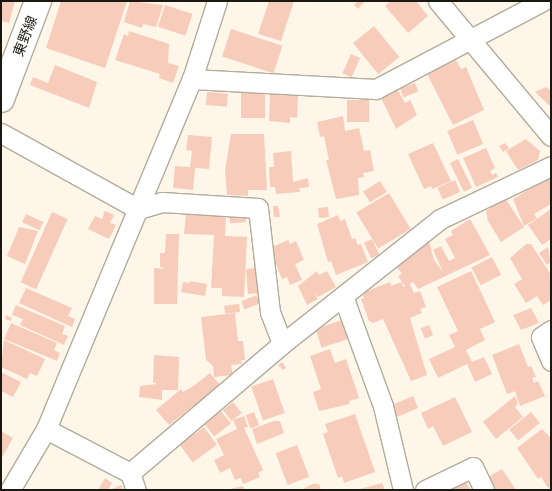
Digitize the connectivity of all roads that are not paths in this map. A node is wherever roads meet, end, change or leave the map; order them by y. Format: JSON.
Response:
{"nodes":[{"id":1,"x":38,"y":1,"type":"edge"},
{"id":2,"x":217,"y":1,"type":"edge"},
{"id":3,"x":438,"y":1,"type":"edge"},
{"id":4,"x":543,"y":1,"type":"edge"},
{"id":5,"x":469,"y":39,"type":"junction"},
{"id":6,"x":192,"y":79,"type":"junction"},
{"id":7,"x":1,"y":99,"type":"edge"},
{"id":8,"x":1,"y":134,"type":"edge"},
{"id":9,"x":551,"y":136,"type":"edge"},
{"id":10,"x":551,"y":166,"type":"edge"},
{"id":11,"x":138,"y":209,"type":"junction"},
{"id":12,"x":343,"y":296,"type":"junction"},
{"id":13,"x":551,"y":330,"type":"edge"},
{"id":14,"x":282,"y":344,"type":"junction"},
{"id":15,"x":551,"y":362,"type":"edge"},
{"id":16,"x":46,"y":429,"type":"junction"},
{"id":17,"x":133,"y":481,"type":"edge"},
{"id":18,"x":10,"y":490,"type":"edge"},
{"id":19,"x":403,"y":490,"type":"edge"},
{"id":20,"x":425,"y":490,"type":"edge"},
{"id":21,"x":484,"y":490,"type":"edge"}],
"edges":[{"from":1,"to":7,"type":"street","name":"東野線"},
{"from":2,"to":6,"type":"street"},
{"from":3,"to":5,"type":"street"},
{"from":4,"to":5,"type":"street"},
{"from":5,"to":6,"type":"street"},
{"from":5,"to":9,"type":"street"},
{"from":6,"to":11,"type":"street"},
{"from":8,"to":11,"type":"street"},
{"from":10,"to":12,"type":"street"},
{"from":11,"to":14,"type":"street"},
{"from":11,"to":16,"type":"street"},
{"from":12,"to":14,"type":"street"},
{"from":12,"to":19,"type":"street"},
{"from":13,"to":15,"type":"street"},
{"from":14,"to":17,"type":"street"},
{"from":16,"to":17,"type":"street"},
{"from":16,"to":18,"type":"street"},
{"from":20,"to":21,"type":"street"}]}
